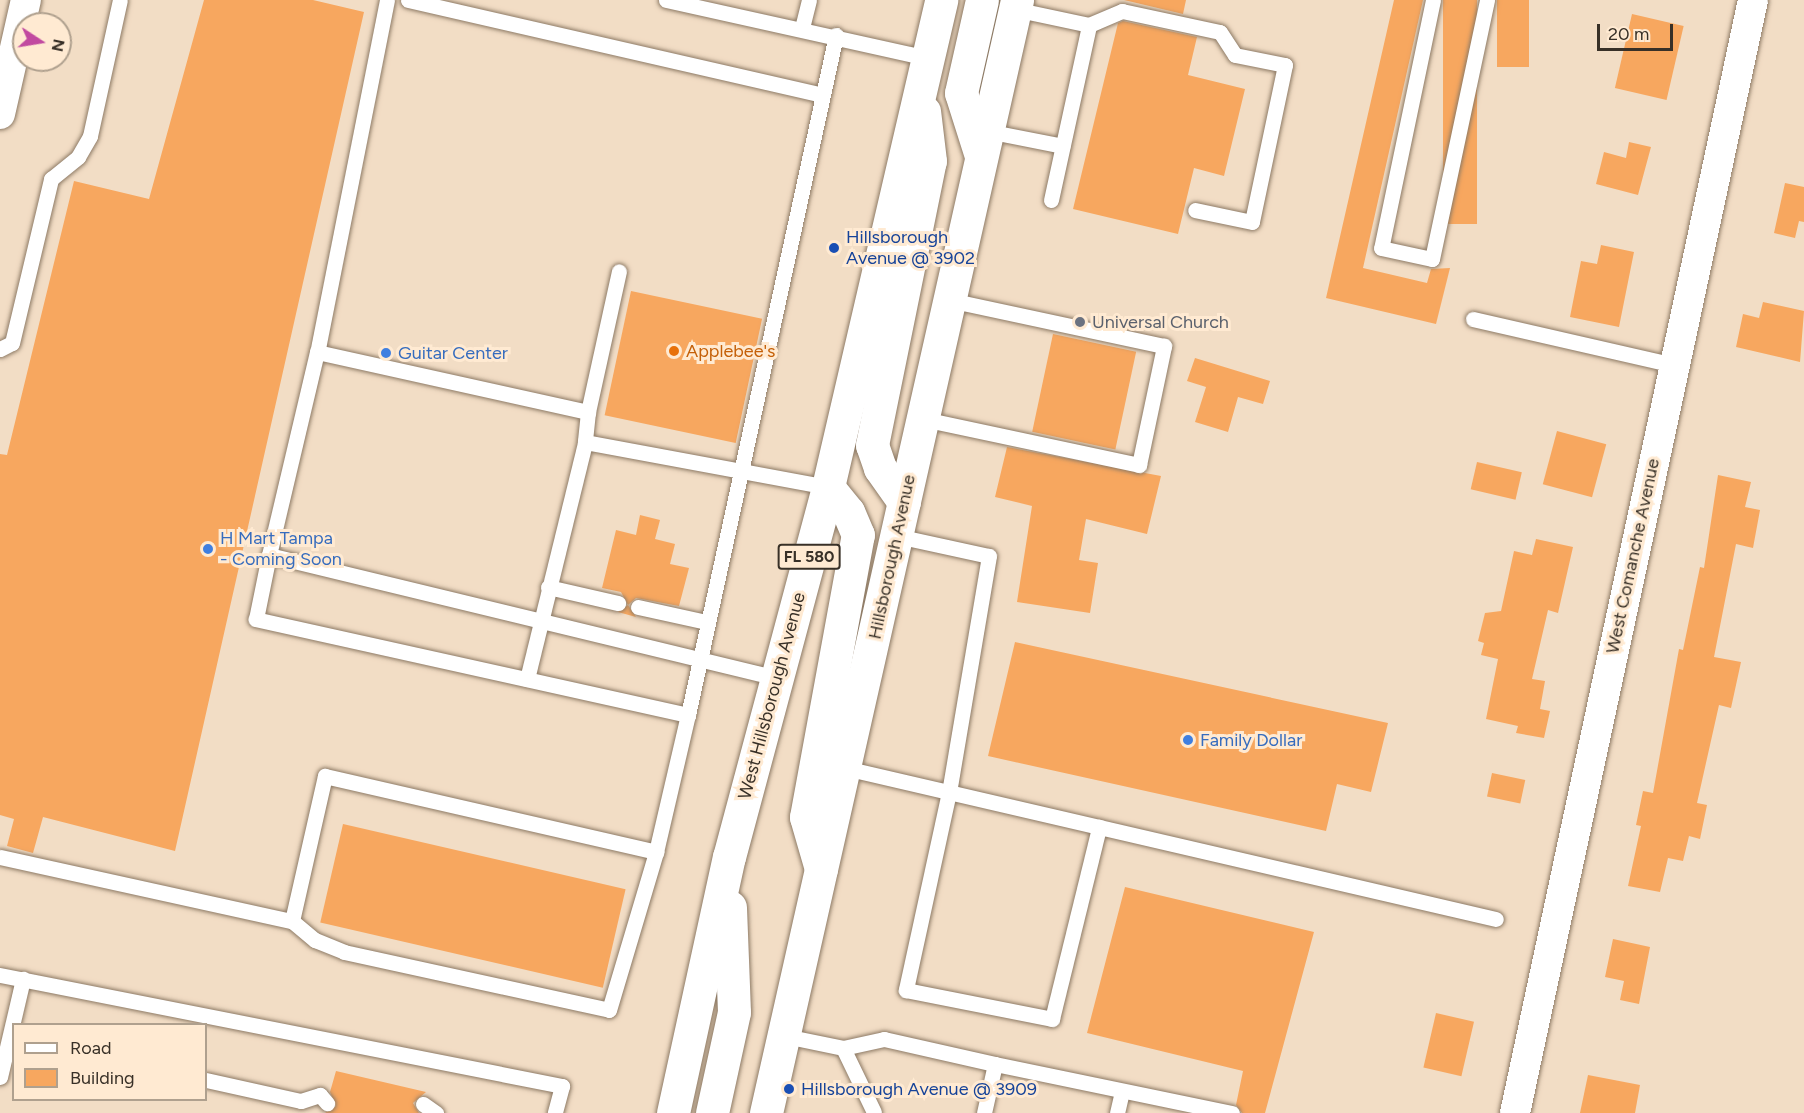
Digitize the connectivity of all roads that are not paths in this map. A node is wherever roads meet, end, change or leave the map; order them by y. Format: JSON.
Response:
{"nodes":[{"id":1,"x":26,"y":0,"type":"edge"},
{"id":2,"x":120,"y":0,"type":"edge"},
{"id":3,"x":387,"y":0,"type":"edge"},
{"id":4,"x":408,"y":0,"type":"edge"},
{"id":5,"x":666,"y":0,"type":"edge"},
{"id":6,"x":809,"y":0,"type":"edge"},
{"id":7,"x":941,"y":0,"type":"edge"},
{"id":8,"x":982,"y":0,"type":"edge"},
{"id":9,"x":1433,"y":0,"type":"edge"},
{"id":10,"x":1487,"y":0,"type":"edge"},
{"id":11,"x":1753,"y":0,"type":"edge"},
{"id":12,"x":1016,"y":5,"type":"edge"},
{"id":13,"x":1089,"y":25,"type":"junction"},
{"id":14,"x":802,"y":28,"type":"junction"},
{"id":15,"x":836,"y":35,"type":"junction"},
{"id":16,"x":925,"y":73,"type":"junction"},
{"id":17,"x":822,"y":94,"type":"junction"},
{"id":18,"x":0,"y":114,"type":"edge"},
{"id":19,"x":984,"y":144,"type":"junction"},
{"id":20,"x":1063,"y":146,"type":"junction"},
{"id":21,"x":1051,"y":200,"type":"dead end"},
{"id":22,"x":1195,"y":210,"type":"dead end"},
{"id":23,"x":619,"y":271,"type":"dead end"},
{"id":24,"x":949,"y":300,"type":"junction"},
{"id":25,"x":1473,"y":319,"type":"dead end"},
{"id":26,"x":0,"y":349,"type":"edge"},
{"id":27,"x":317,"y":352,"type":"junction"},
{"id":28,"x":1674,"y":365,"type":"junction"},
{"id":29,"x":588,"y":412,"type":"junction"},
{"id":30,"x":923,"y":419,"type":"junction"},
{"id":31,"x":585,"y":442,"type":"junction"},
{"id":32,"x":738,"y":472,"type":"junction"},
{"id":33,"x":828,"y":487,"type":"junction"},
{"id":34,"x":904,"y":502,"type":"junction"},
{"id":35,"x":897,"y":536,"type":"junction"},
{"id":36,"x":269,"y":555,"type":"junction"},
{"id":37,"x":548,"y":587,"type":"junction"},
{"id":38,"x":618,"y":603,"type":"dead end"},
{"id":39,"x":638,"y":607,"type":"dead end"},
{"id":40,"x":540,"y":621,"type":"junction"},
{"id":41,"x":706,"y":622,"type":"junction"},
{"id":42,"x":698,"y":659,"type":"junction"},
{"id":43,"x":777,"y":678,"type":"junction"},
{"id":44,"x":527,"y":679,"type":"junction"},
{"id":45,"x":688,"y":715,"type":"junction"},
{"id":46,"x":845,"y":768,"type":"junction"},
{"id":47,"x":949,"y":792,"type":"junction"},
{"id":48,"x":1099,"y":827,"type":"junction"},
{"id":49,"x":656,"y":852,"type":"junction"},
{"id":50,"x":0,"y":857,"type":"edge"},
{"id":51,"x":729,"y":857,"type":"junction"},
{"id":52,"x":823,"y":874,"type":"junction"},
{"id":53,"x":1496,"y":919,"type":"dead end"},
{"id":54,"x":292,"y":921,"type":"junction"},
{"id":55,"x":0,"y":975,"type":"edge"},
{"id":56,"x":23,"y":979,"type":"junction"},
{"id":57,"x":185,"y":1018,"type":"edge"},
{"id":58,"x":13,"y":1023,"type":"edge"},
{"id":59,"x":12,"y":1026,"type":"edge"},
{"id":60,"x":785,"y":1036,"type":"junction"},
{"id":61,"x":843,"y":1048,"type":"junction"},
{"id":62,"x":995,"y":1064,"type":"junction"},
{"id":63,"x":0,"y":1077,"type":"edge"},
{"id":64,"x":207,"y":1080,"type":"edge"},
{"id":65,"x":1122,"y":1092,"type":"junction"},
{"id":66,"x":326,"y":1095,"type":"dead end"},
{"id":67,"x":1193,"y":1110,"type":"edge"},
{"id":68,"x":555,"y":1113,"type":"edge"},
{"id":69,"x":673,"y":1113,"type":"edge"},
{"id":70,"x":712,"y":1113,"type":"edge"},
{"id":71,"x":766,"y":1113,"type":"edge"},
{"id":72,"x":876,"y":1113,"type":"edge"},
{"id":73,"x":984,"y":1113,"type":"edge"},
{"id":74,"x":1117,"y":1113,"type":"edge"},
{"id":75,"x":1232,"y":1113,"type":"edge"},
{"id":76,"x":1515,"y":1113,"type":"edge"}],
"edges":[{"from":1,"to":18,"type":"street"},
{"from":2,"to":26,"type":"lane"},
{"from":3,"to":27,"type":"lane"},
{"from":4,"to":17,"type":"lane"},
{"from":5,"to":14,"type":"lane"},
{"from":6,"to":14,"type":"lane"},
{"from":7,"to":16,"type":"main road","name":"West Hillsborough Avenue","number":"FL 580"},
{"from":8,"to":19,"type":"main road"},
{"from":9,"to":10,"type":"lane"},
{"from":11,"to":28,"type":"street","name":"West Comanche Avenue"},
{"from":12,"to":13,"type":"lane"},
{"from":12,"to":19,"type":"main road","name":"Hillsborough Avenue"},
{"from":13,"to":20,"type":"lane"},
{"from":13,"to":22,"type":"lane"},
{"from":14,"to":15,"type":"lane"},
{"from":15,"to":16,"type":"lane"},
{"from":15,"to":17,"type":"lane"},
{"from":16,"to":33,"type":"main road","name":"West Hillsborough Avenue","number":"FL 580"},
{"from":16,"to":34,"type":"main road"},
{"from":17,"to":32,"type":"lane"},
{"from":19,"to":20,"type":"lane"},
{"from":19,"to":24,"type":"main road","name":"Hillsborough Avenue"},
{"from":20,"to":21,"type":"lane"},
{"from":23,"to":29,"type":"lane"},
{"from":24,"to":30,"type":"main road","name":"Hillsborough Avenue"},
{"from":24,"to":30,"type":"lane"},
{"from":25,"to":28,"type":"lane"},
{"from":27,"to":29,"type":"lane"},
{"from":27,"to":36,"type":"lane"},
{"from":28,"to":76,"type":"street","name":"West Comanche Avenue"},
{"from":29,"to":31,"type":"lane"},
{"from":30,"to":34,"type":"main road","name":"Hillsborough Avenue"},
{"from":31,"to":32,"type":"lane"},
{"from":31,"to":37,"type":"lane"},
{"from":32,"to":33,"type":"lane"},
{"from":32,"to":41,"type":"lane"},
{"from":33,"to":43,"type":"main road","name":"West Hillsborough Avenue","number":"FL 580"},
{"from":33,"to":52,"type":"main road"},
{"from":34,"to":35,"type":"main road","name":"Hillsborough Avenue"},
{"from":35,"to":46,"type":"main road","name":"Hillsborough Avenue"},
{"from":35,"to":47,"type":"lane"},
{"from":36,"to":40,"type":"lane"},
{"from":36,"to":44,"type":"lane"},
{"from":37,"to":38,"type":"lane"},
{"from":37,"to":40,"type":"lane"},
{"from":39,"to":41,"type":"lane"},
{"from":40,"to":42,"type":"lane"},
{"from":40,"to":44,"type":"lane"},
{"from":41,"to":42,"type":"lane"},
{"from":42,"to":43,"type":"lane"},
{"from":42,"to":45,"type":"lane"},
{"from":43,"to":51,"type":"main road","name":"West Hillsborough Avenue","number":"FL 580"},
{"from":44,"to":45,"type":"lane"},
{"from":45,"to":49,"type":"lane"},
{"from":46,"to":47,"type":"lane"},
{"from":46,"to":52,"type":"main road","name":"Hillsborough Avenue"},
{"from":47,"to":48,"type":"lane"},
{"from":47,"to":48,"type":"lane"},
{"from":48,"to":53,"type":"lane"},
{"from":49,"to":54,"type":"lane"},
{"from":49,"to":54,"type":"lane"},
{"from":50,"to":54,"type":"lane"},
{"from":51,"to":69,"type":"main road","name":"West Hillsborough Avenue","number":"FL 580"},
{"from":51,"to":70,"type":"main road"},
{"from":52,"to":60,"type":"main road","name":"Hillsborough Avenue"},
{"from":55,"to":56,"type":"lane"},
{"from":56,"to":57,"type":"lane"},
{"from":56,"to":58,"type":"lane"},
{"from":57,"to":68,"type":"lane"},
{"from":59,"to":63,"type":"lane"},
{"from":60,"to":61,"type":"lane"},
{"from":60,"to":71,"type":"main road","name":"Hillsborough Avenue"},
{"from":61,"to":62,"type":"lane"},
{"from":61,"to":72,"type":"lane"},
{"from":62,"to":65,"type":"lane"},
{"from":62,"to":73,"type":"lane"},
{"from":64,"to":66,"type":"lane"},
{"from":65,"to":67,"type":"lane"},
{"from":65,"to":74,"type":"lane"},
{"from":67,"to":75,"type":"lane"}]}
